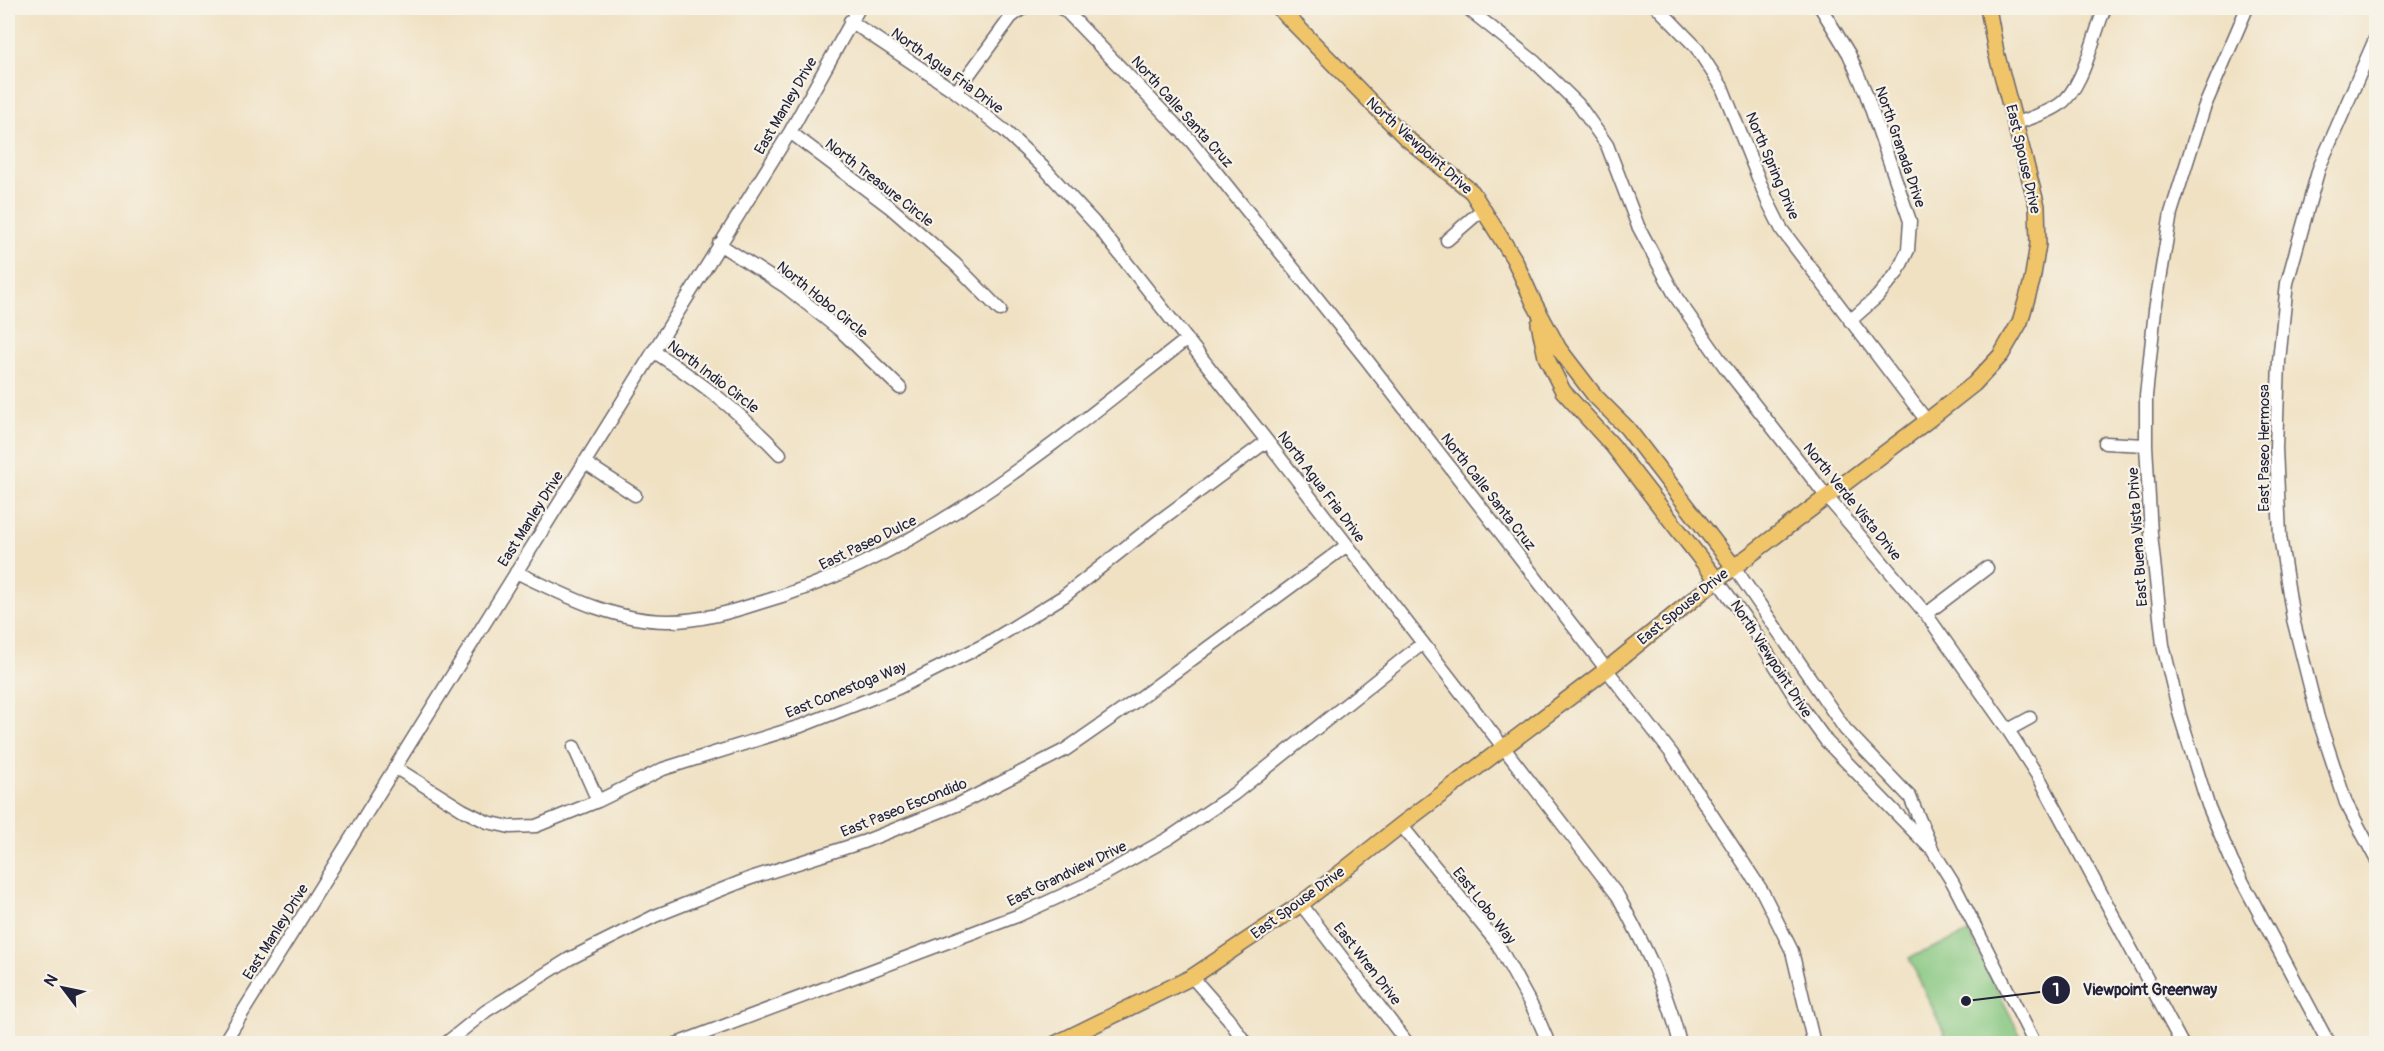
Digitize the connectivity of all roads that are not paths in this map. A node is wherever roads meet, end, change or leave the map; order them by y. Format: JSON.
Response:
{"nodes":[{"id":1,"x":859,"y":8,"type":"edge"},
{"id":2,"x":1023,"y":8,"type":"edge"},
{"id":3,"x":1060,"y":8,"type":"edge"},
{"id":4,"x":1279,"y":8,"type":"edge"},
{"id":5,"x":1467,"y":8,"type":"edge"},
{"id":6,"x":1659,"y":8,"type":"edge"},
{"id":7,"x":1821,"y":8,"type":"edge"},
{"id":8,"x":1988,"y":8,"type":"edge"},
{"id":9,"x":2105,"y":8,"type":"edge"},
{"id":10,"x":2247,"y":8,"type":"edge"},
{"id":11,"x":850,"y":21,"type":"junction"},
{"id":12,"x":2376,"y":37,"type":"edge"},
{"id":13,"x":956,"y":92,"type":"junction"},
{"id":14,"x":2015,"y":124,"type":"junction"},
{"id":15,"x":790,"y":132,"type":"junction"},
{"id":16,"x":1484,"y":208,"type":"junction"},
{"id":17,"x":1447,"y":240,"type":"dead end"},
{"id":18,"x":719,"y":244,"type":"junction"},
{"id":19,"x":1534,"y":303,"type":"junction"},
{"id":20,"x":1000,"y":310,"type":"dead end"},
{"id":21,"x":1850,"y":321,"type":"junction"},
{"id":22,"x":1186,"y":340,"type":"junction"},
{"id":23,"x":653,"y":351,"type":"junction"},
{"id":24,"x":900,"y":388,"type":"dead end"},
{"id":25,"x":1927,"y":421,"type":"junction"},
{"id":26,"x":1267,"y":441,"type":"junction"},
{"id":27,"x":2105,"y":443,"type":"dead end"},
{"id":28,"x":2146,"y":445,"type":"junction"},
{"id":29,"x":780,"y":454,"type":"dead end"},
{"id":30,"x":584,"y":462,"type":"junction"},
{"id":31,"x":635,"y":495,"type":"dead end"},
{"id":32,"x":1827,"y":497,"type":"junction"},
{"id":33,"x":1346,"y":546,"type":"junction"},
{"id":34,"x":1734,"y":567,"type":"junction"},
{"id":35,"x":1987,"y":568,"type":"dead end"},
{"id":36,"x":516,"y":572,"type":"junction"},
{"id":37,"x":1717,"y":580,"type":"junction"},
{"id":38,"x":1926,"y":614,"type":"junction"},
{"id":39,"x":1423,"y":643,"type":"junction"},
{"id":40,"x":1606,"y":670,"type":"junction"},
{"id":41,"x":2030,"y":718,"type":"dead end"},
{"id":42,"x":2008,"y":730,"type":"junction"},
{"id":43,"x":574,"y":747,"type":"dead end"},
{"id":44,"x":1503,"y":747,"type":"junction"},
{"id":45,"x":396,"y":768,"type":"junction"},
{"id":46,"x":598,"y":801,"type":"junction"},
{"id":47,"x":1401,"y":825,"type":"junction"},
{"id":48,"x":1933,"y":851,"type":"junction"},
{"id":49,"x":2376,"y":859,"type":"edge"},
{"id":50,"x":1301,"y":904,"type":"junction"},
{"id":51,"x":1192,"y":977,"type":"junction"},
{"id":52,"x":223,"y":1044,"type":"edge"},
{"id":53,"x":445,"y":1044,"type":"edge"},
{"id":54,"x":676,"y":1044,"type":"edge"},
{"id":55,"x":1055,"y":1044,"type":"edge"},
{"id":56,"x":1246,"y":1044,"type":"edge"},
{"id":57,"x":1408,"y":1044,"type":"edge"},
{"id":58,"x":1549,"y":1044,"type":"edge"},
{"id":59,"x":1680,"y":1044,"type":"edge"},
{"id":60,"x":1815,"y":1044,"type":"edge"},
{"id":61,"x":2035,"y":1044,"type":"edge"},
{"id":62,"x":2182,"y":1044,"type":"edge"},
{"id":63,"x":2329,"y":1044,"type":"edge"}],
"edges":[{"from":1,"to":11,"type":"street","name":"East Manley Drive"},
{"from":2,"to":13,"type":"street"},
{"from":3,"to":40,"type":"street","name":"North Calle Santa Cruz"},
{"from":4,"to":16,"type":"main road","name":"North Viewpoint Drive"},
{"from":5,"to":32,"type":"street","name":"North Verde Vista Drive"},
{"from":6,"to":21,"type":"street","name":"North Spring Drive"},
{"from":7,"to":21,"type":"street","name":"North Granada Drive"},
{"from":8,"to":14,"type":"main road","name":"East Spouse Drive"},
{"from":9,"to":14,"type":"street"},
{"from":10,"to":28,"type":"street","name":"East Buena Vista Drive"},
{"from":11,"to":13,"type":"street","name":"North Agua Fria Drive"},
{"from":11,"to":15,"type":"street","name":"East Manley Drive"},
{"from":12,"to":49,"type":"street","name":"East Paseo Hermosa"},
{"from":13,"to":22,"type":"street","name":"North Agua Fria Drive"},
{"from":14,"to":25,"type":"main road","name":"East Spouse Drive"},
{"from":15,"to":18,"type":"street","name":"East Manley Drive"},
{"from":15,"to":20,"type":"street","name":"North Treasure Circle"},
{"from":16,"to":17,"type":"street"},
{"from":16,"to":19,"type":"main road","name":"North Viewpoint Drive"},
{"from":18,"to":23,"type":"street","name":"East Manley Drive"},
{"from":18,"to":24,"type":"street","name":"North Hobo Circle"},
{"from":19,"to":34,"type":"main road","name":"North Viewpoint Drive"},
{"from":19,"to":37,"type":"main road","name":"North Viewpoint Drive"},
{"from":21,"to":25,"type":"street","name":"North Spring Drive"},
{"from":22,"to":26,"type":"street","name":"North Agua Fria Drive"},
{"from":22,"to":36,"type":"street","name":"East Paseo Dulce"},
{"from":23,"to":29,"type":"street","name":"North Indio Circle"},
{"from":23,"to":30,"type":"street","name":"East Manley Drive"},
{"from":25,"to":32,"type":"main road","name":"East Spouse Drive"},
{"from":26,"to":33,"type":"street","name":"North Agua Fria Drive"},
{"from":26,"to":46,"type":"street","name":"East Conestoga Way"},
{"from":27,"to":28,"type":"street"},
{"from":28,"to":63,"type":"street","name":"East Buena Vista Drive"},
{"from":30,"to":31,"type":"street"},
{"from":30,"to":36,"type":"street","name":"East Manley Drive"},
{"from":32,"to":34,"type":"main road","name":"East Spouse Drive"},
{"from":32,"to":38,"type":"street","name":"North Verde Vista Drive"},
{"from":33,"to":39,"type":"street","name":"North Agua Fria Drive"},
{"from":33,"to":53,"type":"street","name":"East Paseo Escondido"},
{"from":34,"to":37,"type":"main road","name":"East Spouse Drive"},
{"from":34,"to":48,"type":"street","name":"North Viewpoint Drive"},
{"from":35,"to":38,"type":"street"},
{"from":36,"to":45,"type":"street","name":"East Manley Drive"},
{"from":37,"to":40,"type":"main road","name":"East Spouse Drive"},
{"from":37,"to":48,"type":"street","name":"North Viewpoint Drive"},
{"from":38,"to":42,"type":"street","name":"North Verde Vista Drive"},
{"from":39,"to":44,"type":"street","name":"North Agua Fria Drive"},
{"from":39,"to":54,"type":"street","name":"East Grandview Drive"},
{"from":40,"to":44,"type":"main road","name":"East Spouse Drive"},
{"from":40,"to":60,"type":"street","name":"North Calle Santa Cruz"},
{"from":41,"to":42,"type":"street"},
{"from":42,"to":62,"type":"street","name":"North Verde Vista Drive"},
{"from":43,"to":46,"type":"street"},
{"from":44,"to":47,"type":"main road","name":"East Spouse Drive"},
{"from":44,"to":59,"type":"street","name":"North Agua Fria Drive"},
{"from":45,"to":46,"type":"street","name":"East Conestoga Way"},
{"from":45,"to":52,"type":"street","name":"East Manley Drive"},
{"from":47,"to":50,"type":"main road","name":"East Spouse Drive"},
{"from":47,"to":58,"type":"street","name":"East Lobo Way"},
{"from":48,"to":61,"type":"street","name":"North Viewpoint Drive"},
{"from":50,"to":51,"type":"main road","name":"East Spouse Drive"},
{"from":50,"to":57,"type":"street","name":"East Wren Drive"},
{"from":51,"to":55,"type":"main road","name":"East Spouse Drive"},
{"from":51,"to":56,"type":"street"}]}
